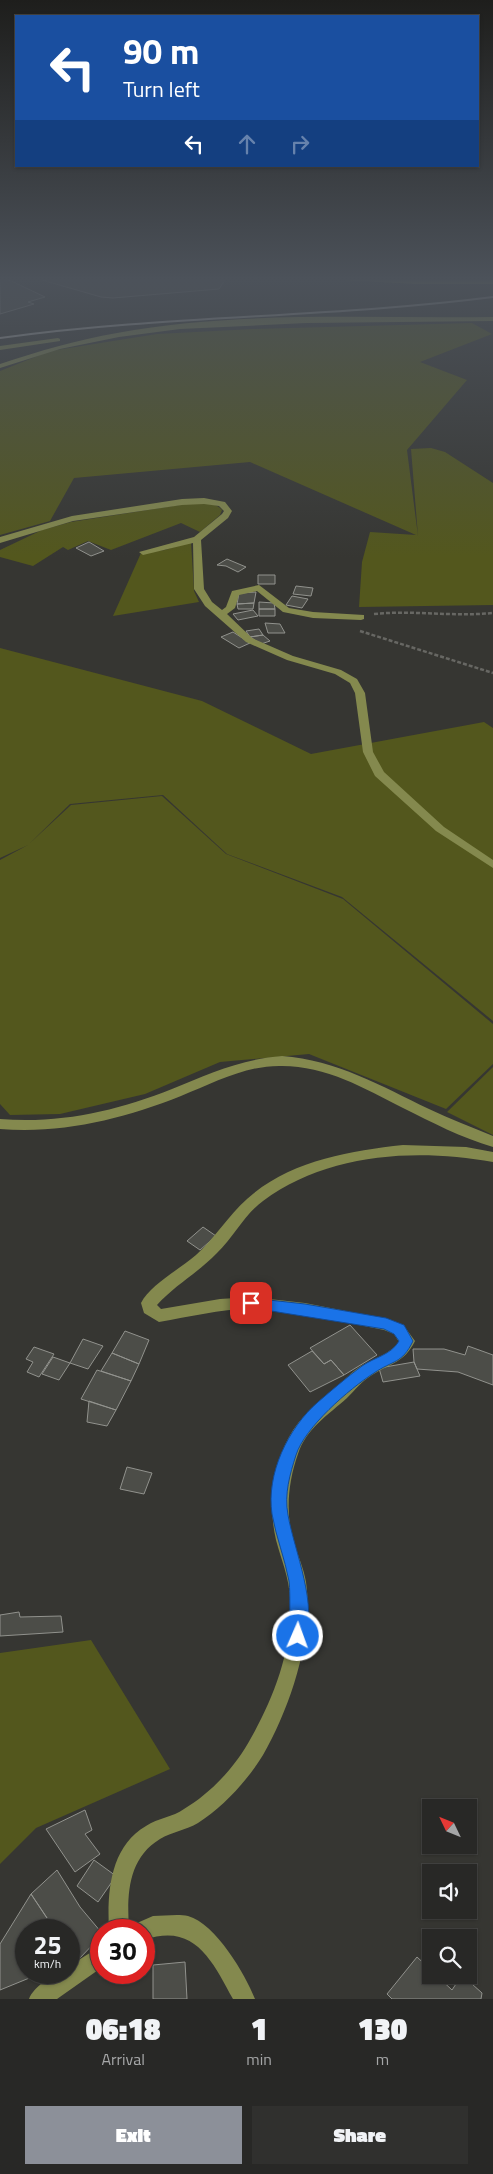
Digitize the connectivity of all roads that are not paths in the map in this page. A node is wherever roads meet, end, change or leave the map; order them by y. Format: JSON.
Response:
{"nodes":[{"id":1,"x":197,"y":539,"type":"junction"},
{"id":2,"x":0,"y":540,"type":"edge"},
{"id":3,"x":143,"y":552,"type":"dead end"},
{"id":4,"x":222,"y":614,"type":"junction"},
{"id":5,"x":361,"y":617,"type":"road end"},
{"id":6,"x":493,"y":865,"type":"edge"},
{"id":7,"x":0,"y":1124,"type":"edge"},
{"id":8,"x":493,"y":1142,"type":"edge"},
{"id":9,"x":493,"y":1157,"type":"edge"},
{"id":10,"x":118,"y":1919,"type":"edge"},
{"id":11,"x":155,"y":1926,"type":"edge"},
{"id":12,"x":90,"y":1964,"type":"edge"},
{"id":13,"x":39,"y":1999,"type":"edge"},
{"id":14,"x":246,"y":1999,"type":"edge"}],
"edges":[{"from":1,"to":2,"type":"street"},
{"from":1,"to":3,"type":"street"},
{"from":1,"to":4,"type":"street"},
{"from":4,"to":5,"type":"street"},
{"from":4,"to":6,"type":"street"},
{"from":7,"to":8,"type":"street"},
{"from":9,"to":10,"type":"street"},
{"from":11,"to":14,"type":"street"},
{"from":12,"to":13,"type":"street"}]}
